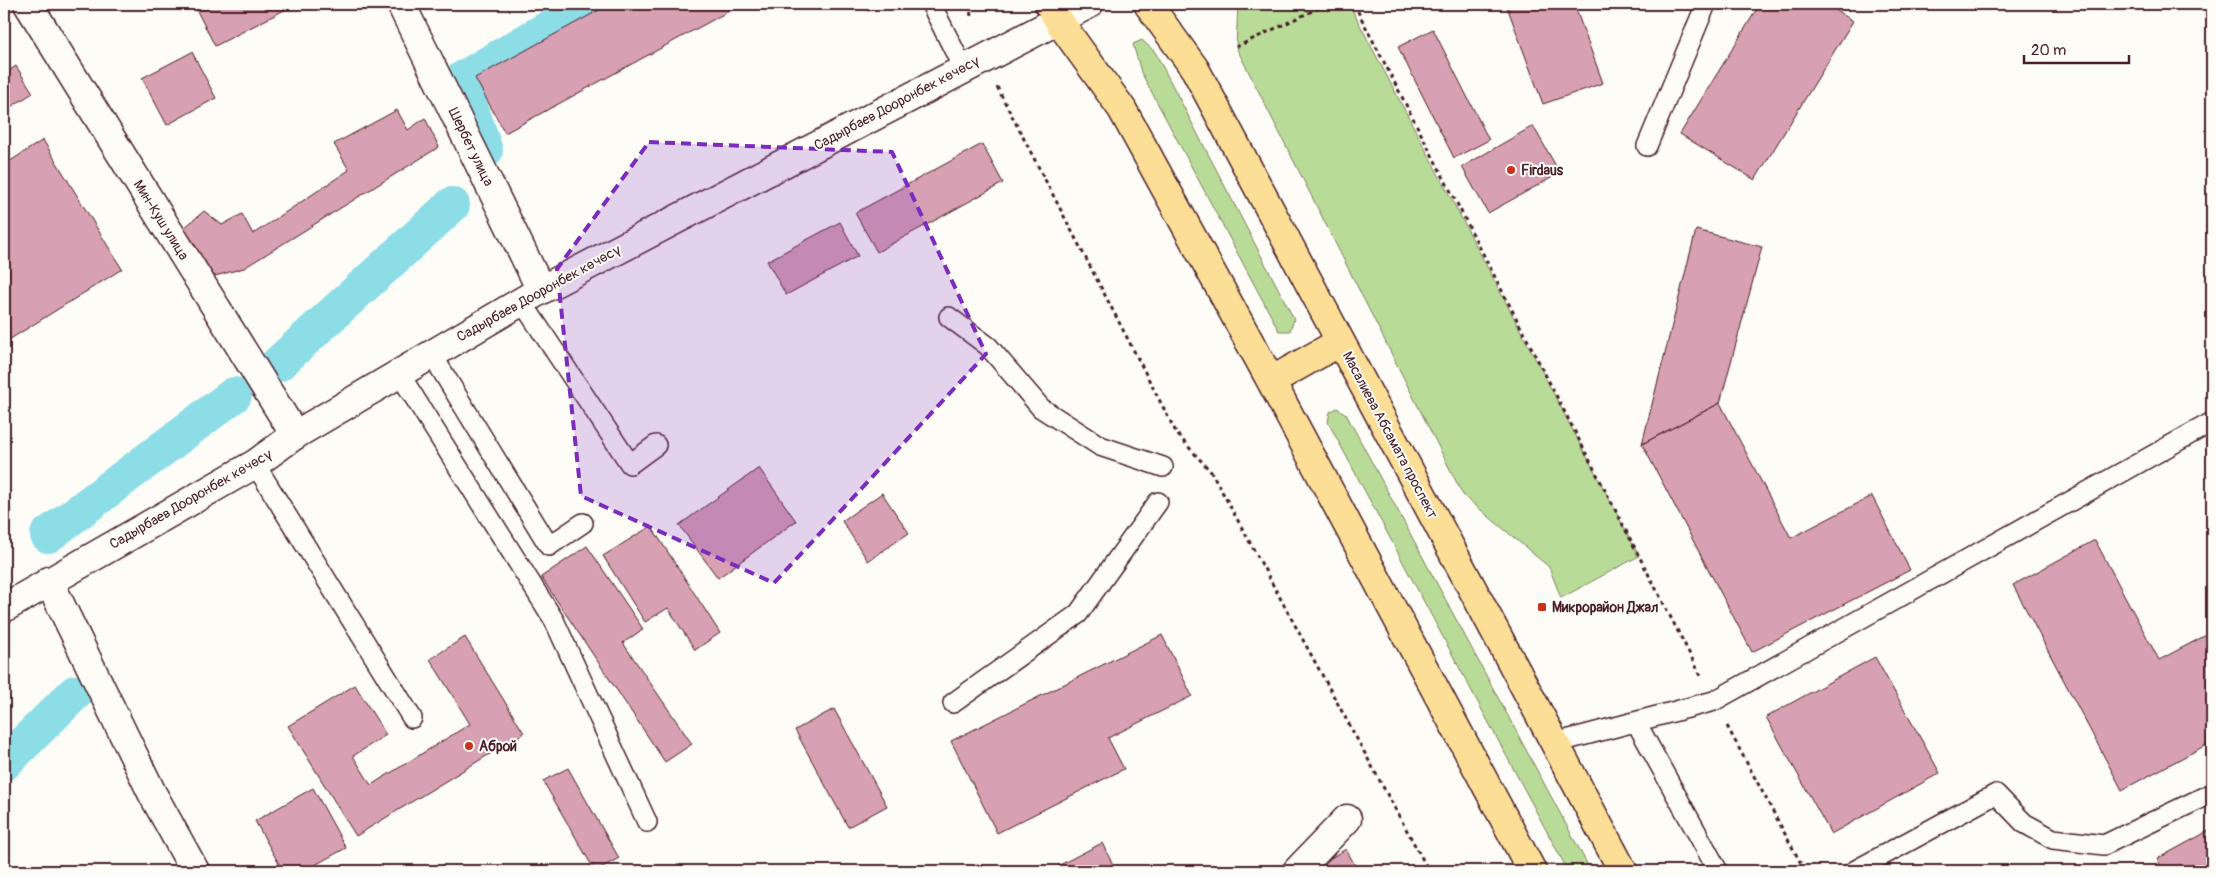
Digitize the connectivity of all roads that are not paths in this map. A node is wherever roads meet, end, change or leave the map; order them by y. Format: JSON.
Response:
{"nodes":[{"id":1,"x":28,"y":4,"type":"edge"},
{"id":2,"x":401,"y":4,"type":"edge"},
{"id":3,"x":931,"y":4,"type":"edge"},
{"id":4,"x":1089,"y":4,"type":"edge"},
{"id":5,"x":1148,"y":4,"type":"edge"},
{"id":6,"x":1706,"y":4,"type":"edge"},
{"id":7,"x":1053,"y":12,"type":"edge"},
{"id":8,"x":963,"y":68,"type":"junction"},
{"id":9,"x":1647,"y":146,"type":"dead end"},
{"id":10,"x":532,"y":296,"type":"junction"},
{"id":11,"x":949,"y":317,"type":"dead end"},
{"id":12,"x":1340,"y":342,"type":"junction"},
{"id":13,"x":431,"y":354,"type":"junction"},
{"id":14,"x":399,"y":374,"type":"junction"},
{"id":15,"x":1271,"y":380,"type":"junction"},
{"id":16,"x":2212,"y":422,"type":"edge"},
{"id":17,"x":295,"y":435,"type":"junction"},
{"id":18,"x":656,"y":445,"type":"dead end"},
{"id":19,"x":255,"y":464,"type":"junction"},
{"id":20,"x":1163,"y":468,"type":"dead end"},
{"id":21,"x":1158,"y":502,"type":"dead end"},
{"id":22,"x":584,"y":523,"type":"dead end"},
{"id":23,"x":49,"y":582,"type":"junction"},
{"id":24,"x":4,"y":608,"type":"edge"},
{"id":25,"x":953,"y":703,"type":"dead end"},
{"id":26,"x":412,"y":718,"type":"dead end"},
{"id":27,"x":1636,"y":722,"type":"junction"},
{"id":28,"x":1555,"y":743,"type":"junction"},
{"id":29,"x":2212,"y":794,"type":"edge"},
{"id":30,"x":1347,"y":819,"type":"dead end"},
{"id":31,"x":647,"y":822,"type":"dead end"},
{"id":32,"x":195,"y":871,"type":"edge"},
{"id":33,"x":1296,"y":871,"type":"edge"},
{"id":34,"x":1532,"y":871,"type":"edge"},
{"id":35,"x":1623,"y":871,"type":"edge"},
{"id":36,"x":1718,"y":871,"type":"edge"},
{"id":37,"x":1854,"y":871,"type":"edge"}],
"edges":[{"from":1,"to":17,"type":"main road","name":"Мин-Куш улица"},
{"from":2,"to":10,"type":"main road","name":"Шербет улица"},
{"from":3,"to":8,"type":"lane"},
{"from":4,"to":7,"type":"main road","name":"Садырбаев Дооронбек көчөсү"},
{"from":5,"to":12,"type":"main road","name":"Масалиева Абсамата проспект"},
{"from":6,"to":9,"type":"lane"},
{"from":7,"to":8,"type":"main road","name":"Садырбаев Дооронбек көчөсү"},
{"from":7,"to":15,"type":"main road"},
{"from":8,"to":10,"type":"main road","name":"Садырбаев Дооронбек көчөсү"},
{"from":10,"to":13,"type":"main road","name":"Садырбаев Дооронбек көчөсү"},
{"from":10,"to":18,"type":"lane"},
{"from":11,"to":20,"type":"lane"},
{"from":12,"to":15,"type":"main road"},
{"from":12,"to":28,"type":"main road","name":"Масалиева Абсамата проспект"},
{"from":13,"to":14,"type":"main road","name":"Садырбаев Дооронбек көчөсү"},
{"from":13,"to":22,"type":"lane"},
{"from":14,"to":17,"type":"main road","name":"Садырбаев Дооронбек көчөсү"},
{"from":14,"to":31,"type":"lane"},
{"from":15,"to":34,"type":"main road"},
{"from":16,"to":27,"type":"lane"},
{"from":17,"to":19,"type":"main road","name":"Садырбаев Дооронбек көчөсү"},
{"from":19,"to":23,"type":"main road","name":"Садырбаев Дооронбек көчөсү"},
{"from":19,"to":26,"type":"lane"},
{"from":21,"to":25,"type":"lane"},
{"from":23,"to":24,"type":"main road","name":"Садырбаев Дооронбек көчөсү"},
{"from":23,"to":32,"type":"main road"},
{"from":27,"to":28,"type":"lane"},
{"from":27,"to":36,"type":"lane"},
{"from":28,"to":35,"type":"main road","name":"Масалиева Абсамата проспект"},
{"from":29,"to":37,"type":"lane"},
{"from":30,"to":33,"type":"main road"}]}
